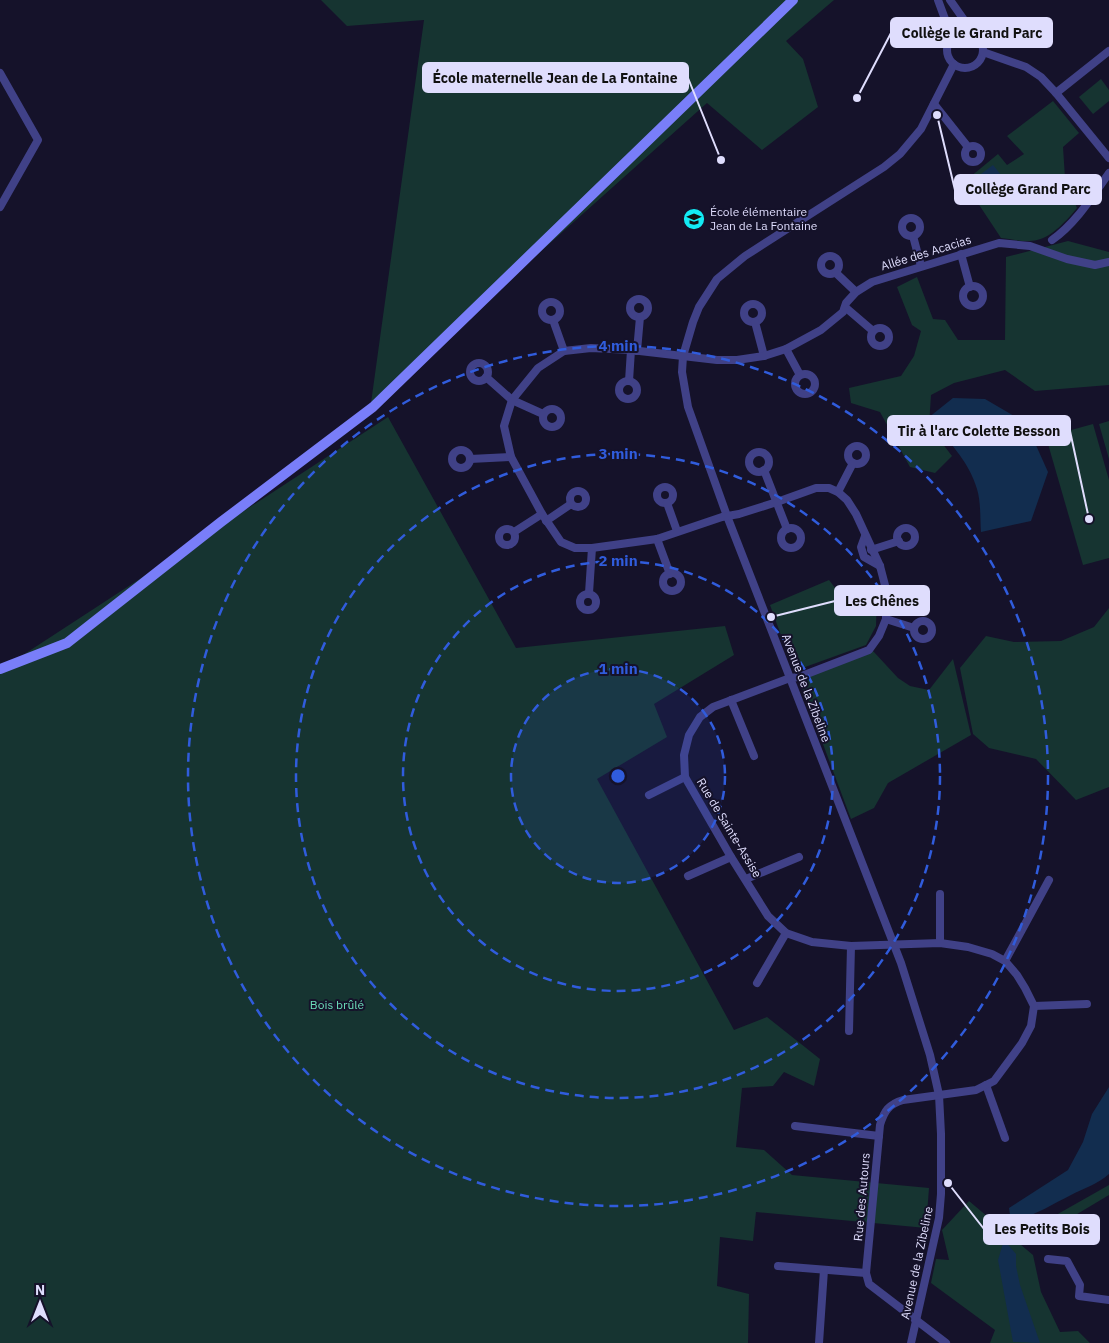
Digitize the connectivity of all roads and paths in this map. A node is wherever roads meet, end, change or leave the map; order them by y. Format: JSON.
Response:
{"nodes":[{"id":1,"x":793,"y":0,"type":"edge"},
{"id":2,"x":938,"y":0,"type":"edge"},
{"id":3,"x":950,"y":0,"type":"edge"},
{"id":4,"x":974,"y":34,"type":"junction"},
{"id":5,"x":949,"y":42,"type":"junction"},
{"id":6,"x":1109,"y":51,"type":"edge"},
{"id":7,"x":983,"y":52,"type":"junction"},
{"id":8,"x":954,"y":64,"type":"junction"},
{"id":9,"x":0,"y":73,"type":"edge"},
{"id":10,"x":1056,"y":93,"type":"junction"},
{"id":11,"x":934,"y":104,"type":"junction"},
{"id":12,"x":968,"y":147,"type":"dead end"},
{"id":13,"x":1109,"y":158,"type":"edge"},
{"id":14,"x":1109,"y":173,"type":"edge"},
{"id":15,"x":0,"y":207,"type":"edge"},
{"id":16,"x":913,"y":236,"type":"dead end"},
{"id":17,"x":1052,"y":240,"type":"dead end"},
{"id":18,"x":962,"y":254,"type":"junction"},
{"id":19,"x":1109,"y":262,"type":"edge"},
{"id":20,"x":921,"y":266,"type":"junction"},
{"id":21,"x":836,"y":272,"type":"dead end"},
{"id":22,"x":970,"y":287,"type":"dead end"},
{"id":23,"x":856,"y":292,"type":"junction"},
{"id":24,"x":845,"y":307,"type":"junction"},
{"id":25,"x":640,"y":317,"type":"dead end"},
{"id":26,"x":554,"y":320,"type":"dead end"},
{"id":27,"x":755,"y":322,"type":"dead end"},
{"id":28,"x":873,"y":331,"type":"dead end"},
{"id":29,"x":786,"y":349,"type":"junction"},
{"id":30,"x":634,"y":350,"type":"junction"},
{"id":31,"x":564,"y":351,"type":"junction"},
{"id":32,"x":683,"y":356,"type":"junction"},
{"id":33,"x":764,"y":356,"type":"junction"},
{"id":34,"x":800,"y":376,"type":"dead end"},
{"id":35,"x":486,"y":377,"type":"dead end"},
{"id":36,"x":629,"y":381,"type":"dead end"},
{"id":37,"x":512,"y":400,"type":"junction"},
{"id":38,"x":544,"y":414,"type":"dead end"},
{"id":39,"x":512,"y":457,"type":"junction"},
{"id":40,"x":470,"y":459,"type":"dead end"},
{"id":41,"x":853,"y":463,"type":"dead end"},
{"id":42,"x":764,"y":470,"type":"dead end"},
{"id":43,"x":838,"y":492,"type":"junction"},
{"id":44,"x":777,"y":502,"type":"junction"},
{"id":45,"x":667,"y":503,"type":"dead end"},
{"id":46,"x":572,"y":504,"type":"dead end"},
{"id":47,"x":542,"y":514,"type":"junction"},
{"id":48,"x":727,"y":516,"type":"junction"},
{"id":49,"x":546,"y":521,"type":"junction"},
{"id":50,"x":787,"y":529,"type":"dead end"},
{"id":51,"x":677,"y":531,"type":"junction"},
{"id":52,"x":514,"y":532,"type":"dead end"},
{"id":53,"x":865,"y":536,"type":"junction"},
{"id":54,"x":658,"y":539,"type":"junction"},
{"id":55,"x":899,"y":540,"type":"dead end"},
{"id":56,"x":592,"y":548,"type":"junction"},
{"id":57,"x":871,"y":550,"type":"junction"},
{"id":58,"x":880,"y":566,"type":"junction"},
{"id":59,"x":670,"y":574,"type":"dead end"},
{"id":60,"x":589,"y":594,"type":"dead end"},
{"id":61,"x":886,"y":619,"type":"junction"},
{"id":62,"x":914,"y":628,"type":"dead end"},
{"id":63,"x":0,"y":669,"type":"edge"},
{"id":64,"x":790,"y":678,"type":"junction"},
{"id":65,"x":731,"y":700,"type":"junction"},
{"id":66,"x":754,"y":756,"type":"dead end"},
{"id":67,"x":685,"y":777,"type":"junction"},
{"id":68,"x":648,"y":794,"type":"dead end"},
{"id":69,"x":800,"y":857,"type":"dead end"},
{"id":70,"x":732,"y":858,"type":"junction"},
{"id":71,"x":688,"y":876,"type":"dead end"},
{"id":72,"x":746,"y":879,"type":"junction"},
{"id":73,"x":1049,"y":880,"type":"dead end"},
{"id":74,"x":940,"y":894,"type":"dead end"},
{"id":75,"x":786,"y":933,"type":"junction"},
{"id":76,"x":940,"y":943,"type":"junction"},
{"id":77,"x":893,"y":944,"type":"junction"},
{"id":78,"x":851,"y":946,"type":"junction"},
{"id":79,"x":1005,"y":962,"type":"junction"},
{"id":80,"x":757,"y":982,"type":"dead end"},
{"id":81,"x":1087,"y":1004,"type":"dead end"},
{"id":82,"x":1034,"y":1006,"type":"junction"},
{"id":83,"x":849,"y":1031,"type":"dead end"},
{"id":84,"x":986,"y":1085,"type":"junction"},
{"id":85,"x":939,"y":1095,"type":"junction"},
{"id":86,"x":795,"y":1126,"type":"dead end"},
{"id":87,"x":879,"y":1136,"type":"junction"},
{"id":88,"x":1005,"y":1138,"type":"dead end"},
{"id":89,"x":1048,"y":1259,"type":"dead end"},
{"id":90,"x":778,"y":1266,"type":"dead end"},
{"id":91,"x":824,"y":1270,"type":"junction"},
{"id":92,"x":866,"y":1273,"type":"junction"},
{"id":93,"x":1109,"y":1300,"type":"edge"},
{"id":94,"x":917,"y":1320,"type":"junction"},
{"id":95,"x":819,"y":1343,"type":"edge"},
{"id":96,"x":911,"y":1343,"type":"edge"},
{"id":97,"x":946,"y":1343,"type":"edge"}],
"edges":[{"from":1,"to":63,"type":"main road"},
{"from":2,"to":5,"type":"street"},
{"from":3,"to":4,"type":"street"},
{"from":4,"to":5,"type":"street"},
{"from":4,"to":7,"type":"street"},
{"from":5,"to":8,"type":"street"},
{"from":6,"to":10,"type":"street"},
{"from":7,"to":8,"type":"street"},
{"from":7,"to":10,"type":"street"},
{"from":8,"to":11,"type":"street","name":"Avenue de la Zibeline"},
{"from":9,"to":15,"type":"street"},
{"from":10,"to":13,"type":"street"},
{"from":11,"to":12,"type":"street"},
{"from":11,"to":32,"type":"street","name":"Avenue de la Zibeline"},
{"from":14,"to":17,"type":"street"},
{"from":16,"to":20,"type":"street"},
{"from":18,"to":19,"type":"street","name":"Allée des Acacias"},
{"from":18,"to":20,"type":"street","name":"Allée des Acacias"},
{"from":18,"to":22,"type":"street"},
{"from":20,"to":23,"type":"street","name":"Allée des Acacias"},
{"from":21,"to":23,"type":"street"},
{"from":23,"to":24,"type":"street","name":"Allée des Acacias"},
{"from":24,"to":28,"type":"street"},
{"from":24,"to":29,"type":"street","name":"Allée des Acacias"},
{"from":25,"to":30,"type":"street"},
{"from":26,"to":31,"type":"street"},
{"from":27,"to":33,"type":"street"},
{"from":29,"to":33,"type":"street","name":"Allée des Acacias"},
{"from":29,"to":34,"type":"street"},
{"from":30,"to":31,"type":"street","name":"Allée des Acacias"},
{"from":30,"to":32,"type":"street","name":"Allée des Acacias"},
{"from":30,"to":36,"type":"street"},
{"from":31,"to":37,"type":"street"},
{"from":32,"to":33,"type":"street","name":"Allée des Acacias"},
{"from":32,"to":48,"type":"street","name":"Avenue de la Zibeline"},
{"from":35,"to":37,"type":"street"},
{"from":37,"to":38,"type":"street"},
{"from":37,"to":39,"type":"street"},
{"from":39,"to":40,"type":"street"},
{"from":39,"to":47,"type":"street"},
{"from":41,"to":43,"type":"street"},
{"from":42,"to":44,"type":"street"},
{"from":43,"to":44,"type":"street"},
{"from":43,"to":53,"type":"street"},
{"from":44,"to":48,"type":"street"},
{"from":44,"to":50,"type":"street"},
{"from":45,"to":51,"type":"street"},
{"from":46,"to":49,"type":"street"},
{"from":47,"to":49,"type":"street"},
{"from":47,"to":52,"type":"street"},
{"from":48,"to":51,"type":"street"},
{"from":48,"to":64,"type":"street","name":"Avenue de la Zibeline"},
{"from":49,"to":56,"type":"street"},
{"from":51,"to":54,"type":"street"},
{"from":53,"to":57,"type":"street"},
{"from":53,"to":58,"type":"street"},
{"from":54,"to":56,"type":"street"},
{"from":54,"to":59,"type":"street"},
{"from":55,"to":57,"type":"street"},
{"from":56,"to":60,"type":"street"},
{"from":57,"to":58,"type":"street"},
{"from":58,"to":61,"type":"street"},
{"from":61,"to":62,"type":"street"},
{"from":61,"to":64,"type":"street","name":"Rue de Sainte-Assise"},
{"from":64,"to":65,"type":"street","name":"Rue de Sainte-Assise"},
{"from":64,"to":77,"type":"street","name":"Avenue de la Zibeline"},
{"from":65,"to":66,"type":"street"},
{"from":65,"to":67,"type":"street","name":"Rue de Sainte-Assise"},
{"from":67,"to":68,"type":"street"},
{"from":67,"to":70,"type":"street","name":"Rue de Sainte-Assise"},
{"from":69,"to":72,"type":"street"},
{"from":70,"to":71,"type":"street"},
{"from":70,"to":72,"type":"street","name":"Rue de Sainte-Assise"},
{"from":72,"to":75,"type":"street","name":"Rue de Sainte-Assise"},
{"from":73,"to":79,"type":"street"},
{"from":74,"to":76,"type":"street"},
{"from":75,"to":78,"type":"street","name":"Rue de Sainte-Assise"},
{"from":75,"to":80,"type":"street"},
{"from":76,"to":77,"type":"street","name":"Rue de Sainte-Assise"},
{"from":76,"to":79,"type":"street","name":"Rue de Sainte-Assise"},
{"from":77,"to":78,"type":"street","name":"Rue de Sainte-Assise"},
{"from":77,"to":85,"type":"street","name":"Avenue de la Zibeline"},
{"from":78,"to":83,"type":"street"},
{"from":79,"to":82,"type":"street"},
{"from":81,"to":82,"type":"street"},
{"from":82,"to":84,"type":"street"},
{"from":84,"to":85,"type":"street","name":"Rue des Autours"},
{"from":84,"to":88,"type":"street"},
{"from":85,"to":87,"type":"street","name":"Rue des Autours"},
{"from":85,"to":94,"type":"street","name":"Avenue de la Zibeline"},
{"from":86,"to":87,"type":"street"},
{"from":87,"to":92,"type":"street","name":"Rue des Autours"},
{"from":89,"to":93,"type":"street"},
{"from":90,"to":91,"type":"street"},
{"from":91,"to":92,"type":"street"},
{"from":91,"to":95,"type":"street"},
{"from":92,"to":94,"type":"street"},
{"from":94,"to":96,"type":"street","name":"Avenue de la Zibeline"},
{"from":94,"to":97,"type":"street"}]}
